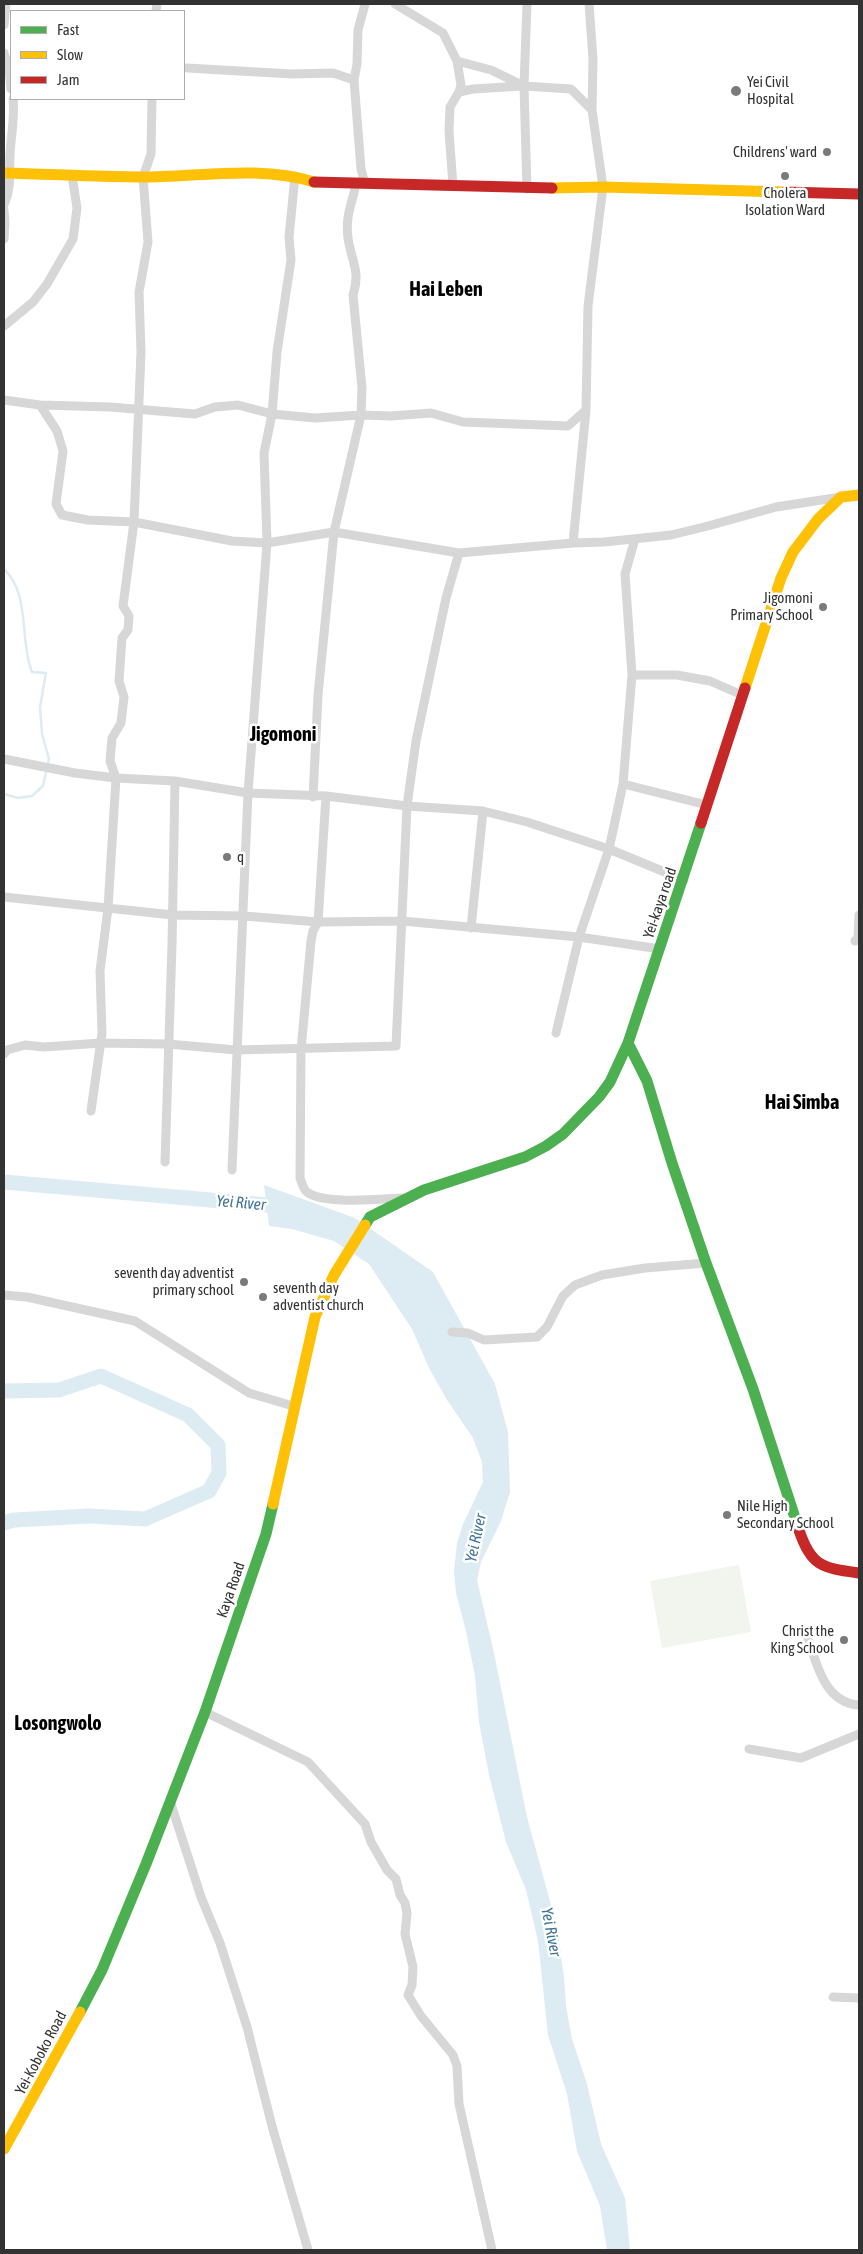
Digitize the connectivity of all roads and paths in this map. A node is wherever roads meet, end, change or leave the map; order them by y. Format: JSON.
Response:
{"nodes":[{"id":1,"x":6,"y":4,"type":"edge"},
{"id":2,"x":365,"y":4,"type":"edge"},
{"id":3,"x":395,"y":4,"type":"edge"},
{"id":4,"x":527,"y":4,"type":"edge"},
{"id":5,"x":589,"y":4,"type":"edge"},
{"id":6,"x":4,"y":25,"type":"edge"},
{"id":7,"x":4,"y":56,"type":"edge"},
{"id":8,"x":456,"y":61,"type":"junction"},
{"id":9,"x":187,"y":68,"type":"dead end"},
{"id":10,"x":10,"y":79,"type":"edge"},
{"id":11,"x":354,"y":80,"type":"junction"},
{"id":12,"x":524,"y":86,"type":"junction"},
{"id":13,"x":459,"y":92,"type":"junction"},
{"id":14,"x":13,"y":100,"type":"edge"},
{"id":15,"x":152,"y":100,"type":"edge"},
{"id":16,"x":592,"y":110,"type":"junction"},
{"id":17,"x":7,"y":173,"type":"edge"},
{"id":18,"x":72,"y":176,"type":"junction"},
{"id":19,"x":295,"y":176,"type":"junction"},
{"id":20,"x":143,"y":177,"type":"junction"},
{"id":21,"x":361,"y":184,"type":"junction"},
{"id":22,"x":453,"y":186,"type":"junction"},
{"id":23,"x":603,"y":187,"type":"junction"},
{"id":24,"x":527,"y":189,"type":"junction"},
{"id":25,"x":859,"y":194,"type":"edge"},
{"id":26,"x":4,"y":205,"type":"edge"},
{"id":27,"x":4,"y":210,"type":"edge"},
{"id":28,"x":4,"y":239,"type":"edge"},
{"id":29,"x":4,"y":326,"type":"edge"},
{"id":30,"x":4,"y":400,"type":"edge"},
{"id":31,"x":40,"y":405,"type":"junction"},
{"id":32,"x":586,"y":410,"type":"junction"},
{"id":33,"x":138,"y":411,"type":"junction"},
{"id":34,"x":272,"y":414,"type":"junction"},
{"id":35,"x":361,"y":415,"type":"junction"},
{"id":36,"x":859,"y":492,"type":"edge"},
{"id":37,"x":841,"y":497,"type":"junction"},
{"id":38,"x":134,"y":522,"type":"junction"},
{"id":39,"x":334,"y":532,"type":"junction"},
{"id":40,"x":635,"y":539,"type":"junction"},
{"id":41,"x":267,"y":543,"type":"junction"},
{"id":42,"x":573,"y":543,"type":"junction"},
{"id":43,"x":459,"y":553,"type":"junction"},
{"id":44,"x":632,"y":675,"type":"junction"},
{"id":45,"x":742,"y":695,"type":"junction"},
{"id":46,"x":4,"y":759,"type":"edge"},
{"id":47,"x":116,"y":778,"type":"junction"},
{"id":48,"x":175,"y":781,"type":"junction"},
{"id":49,"x":623,"y":784,"type":"junction"},
{"id":50,"x":248,"y":794,"type":"junction"},
{"id":51,"x":326,"y":796,"type":"junction"},
{"id":52,"x":313,"y":797,"type":"junction"},
{"id":53,"x":707,"y":805,"type":"junction"},
{"id":54,"x":407,"y":806,"type":"junction"},
{"id":55,"x":483,"y":811,"type":"junction"},
{"id":56,"x":608,"y":849,"type":"junction"},
{"id":57,"x":684,"y":880,"type":"junction"},
{"id":58,"x":4,"y":897,"type":"edge"},
{"id":59,"x":108,"y":908,"type":"junction"},
{"id":60,"x":173,"y":915,"type":"junction"},
{"id":61,"x":859,"y":915,"type":"edge"},
{"id":62,"x":244,"y":916,"type":"junction"},
{"id":63,"x":402,"y":921,"type":"junction"},
{"id":64,"x":318,"y":922,"type":"junction"},
{"id":65,"x":471,"y":928,"type":"junction"},
{"id":66,"x":579,"y":936,"type":"junction"},
{"id":67,"x":855,"y":941,"type":"dead end"},
{"id":68,"x":660,"y":949,"type":"junction"},
{"id":69,"x":556,"y":1033,"type":"dead end"},
{"id":70,"x":101,"y":1043,"type":"junction"},
{"id":71,"x":628,"y":1043,"type":"junction"},
{"id":72,"x":168,"y":1044,"type":"junction"},
{"id":73,"x":236,"y":1050,"type":"junction"},
{"id":74,"x":301,"y":1050,"type":"junction"},
{"id":75,"x":4,"y":1054,"type":"edge"},
{"id":76,"x":91,"y":1111,"type":"dead end"},
{"id":77,"x":165,"y":1162,"type":"dead end"},
{"id":78,"x":232,"y":1170,"type":"dead end"},
{"id":79,"x":405,"y":1198,"type":"junction"},
{"id":80,"x":370,"y":1217,"type":"joint"},
{"id":81,"x":706,"y":1263,"type":"junction"},
{"id":82,"x":4,"y":1295,"type":"edge"},
{"id":83,"x":452,"y":1332,"type":"dead end"},
{"id":84,"x":294,"y":1406,"type":"junction"},
{"id":85,"x":859,"y":1573,"type":"edge"},
{"id":86,"x":807,"y":1635,"type":"dead end"},
{"id":87,"x":859,"y":1705,"type":"edge"},
{"id":88,"x":205,"y":1712,"type":"junction"},
{"id":89,"x":859,"y":1734,"type":"edge"},
{"id":90,"x":750,"y":1749,"type":"dead end"},
{"id":91,"x":170,"y":1801,"type":"junction"},
{"id":92,"x":102,"y":1970,"type":"joint"},
{"id":93,"x":833,"y":1997,"type":"dead end"},
{"id":94,"x":859,"y":1998,"type":"edge"},
{"id":95,"x":4,"y":2149,"type":"edge"},
{"id":96,"x":308,"y":2250,"type":"edge"},
{"id":97,"x":492,"y":2250,"type":"edge"}],
"edges":[{"from":1,"to":6,"type":"street"},
{"from":2,"to":11,"type":"street"},
{"from":3,"to":8,"type":"street"},
{"from":4,"to":12,"type":"street"},
{"from":5,"to":16,"type":"street"},
{"from":7,"to":10,"type":"street"},
{"from":8,"to":12,"type":"street"},
{"from":8,"to":13,"type":"street"},
{"from":9,"to":11,"type":"street"},
{"from":11,"to":21,"type":"street"},
{"from":12,"to":13,"type":"street"},
{"from":12,"to":16,"type":"street"},
{"from":12,"to":24,"type":"street"},
{"from":13,"to":22,"type":"street"},
{"from":14,"to":17,"type":"street"},
{"from":15,"to":20,"type":"street"},
{"from":16,"to":23,"type":"street"},
{"from":17,"to":18,"type":"main road"},
{"from":17,"to":26,"type":"street"},
{"from":18,"to":20,"type":"main road"},
{"from":18,"to":29,"type":"street"},
{"from":19,"to":20,"type":"main road"},
{"from":19,"to":21,"type":"main road"},
{"from":19,"to":34,"type":"street"},
{"from":20,"to":33,"type":"street"},
{"from":21,"to":22,"type":"main road"},
{"from":21,"to":35,"type":"street"},
{"from":22,"to":24,"type":"main road"},
{"from":23,"to":24,"type":"main road"},
{"from":23,"to":25,"type":"main road"},
{"from":23,"to":32,"type":"street"},
{"from":27,"to":28,"type":"street"},
{"from":30,"to":31,"type":"street"},
{"from":31,"to":33,"type":"street"},
{"from":31,"to":38,"type":"street"},
{"from":32,"to":35,"type":"street"},
{"from":32,"to":42,"type":"street"},
{"from":33,"to":34,"type":"street"},
{"from":33,"to":38,"type":"street"},
{"from":34,"to":35,"type":"street"},
{"from":34,"to":41,"type":"street"},
{"from":35,"to":39,"type":"street"},
{"from":36,"to":37,"type":"main road"},
{"from":37,"to":40,"type":"street"},
{"from":37,"to":45,"type":"main road","name":"Yei-kaya road"},
{"from":38,"to":41,"type":"street"},
{"from":38,"to":47,"type":"street"},
{"from":39,"to":41,"type":"street"},
{"from":39,"to":43,"type":"street"},
{"from":39,"to":52,"type":"street"},
{"from":40,"to":42,"type":"street"},
{"from":40,"to":44,"type":"street"},
{"from":41,"to":50,"type":"street"},
{"from":42,"to":43,"type":"street"},
{"from":43,"to":54,"type":"street"},
{"from":44,"to":45,"type":"street"},
{"from":44,"to":49,"type":"street"},
{"from":45,"to":53,"type":"main road","name":"Yei-kaya road"},
{"from":46,"to":47,"type":"street"},
{"from":47,"to":48,"type":"street"},
{"from":47,"to":59,"type":"street"},
{"from":48,"to":50,"type":"street"},
{"from":48,"to":60,"type":"street"},
{"from":49,"to":53,"type":"street"},
{"from":49,"to":56,"type":"street"},
{"from":50,"to":52,"type":"street"},
{"from":50,"to":62,"type":"street"},
{"from":51,"to":52,"type":"street"},
{"from":51,"to":54,"type":"street"},
{"from":51,"to":64,"type":"street"},
{"from":53,"to":57,"type":"main road","name":"Yei-kaya road"},
{"from":54,"to":55,"type":"street"},
{"from":54,"to":63,"type":"street"},
{"from":55,"to":56,"type":"street"},
{"from":55,"to":65,"type":"street"},
{"from":56,"to":57,"type":"street"},
{"from":56,"to":66,"type":"street"},
{"from":57,"to":68,"type":"main road","name":"Yei-kaya road"},
{"from":58,"to":59,"type":"street"},
{"from":59,"to":60,"type":"street"},
{"from":59,"to":70,"type":"street"},
{"from":60,"to":62,"type":"street"},
{"from":60,"to":72,"type":"street"},
{"from":61,"to":67,"type":"street"},
{"from":62,"to":64,"type":"street"},
{"from":62,"to":73,"type":"street"},
{"from":63,"to":64,"type":"street"},
{"from":63,"to":65,"type":"street"},
{"from":63,"to":74,"type":"street"},
{"from":64,"to":74,"type":"street"},
{"from":65,"to":66,"type":"street"},
{"from":66,"to":68,"type":"street"},
{"from":66,"to":69,"type":"street"},
{"from":68,"to":71,"type":"main road","name":"Yei-kaya road"},
{"from":70,"to":72,"type":"street"},
{"from":70,"to":75,"type":"street"},
{"from":70,"to":76,"type":"street"},
{"from":71,"to":79,"type":"main road","name":"Yei-kaya road"},
{"from":71,"to":81,"type":"main road"},
{"from":72,"to":73,"type":"street"},
{"from":72,"to":77,"type":"street"},
{"from":73,"to":74,"type":"street"},
{"from":73,"to":78,"type":"street"},
{"from":74,"to":79,"type":"street"},
{"from":79,"to":80,"type":"main road","name":"Yei-kaya road"},
{"from":80,"to":84,"type":"main road","name":"Kaya Road"},
{"from":81,"to":83,"type":"street"},
{"from":81,"to":85,"type":"main road"},
{"from":82,"to":84,"type":"street"},
{"from":84,"to":88,"type":"main road","name":"Kaya Road"},
{"from":86,"to":87,"type":"street"},
{"from":88,"to":91,"type":"main road","name":"Kaya Road"},
{"from":88,"to":97,"type":"street"},
{"from":89,"to":90,"type":"street"},
{"from":91,"to":92,"type":"main road","name":"Kaya Road"},
{"from":91,"to":96,"type":"street"},
{"from":92,"to":95,"type":"main road","name":"Yei-Koboko Road"},
{"from":93,"to":94,"type":"street"}]}
